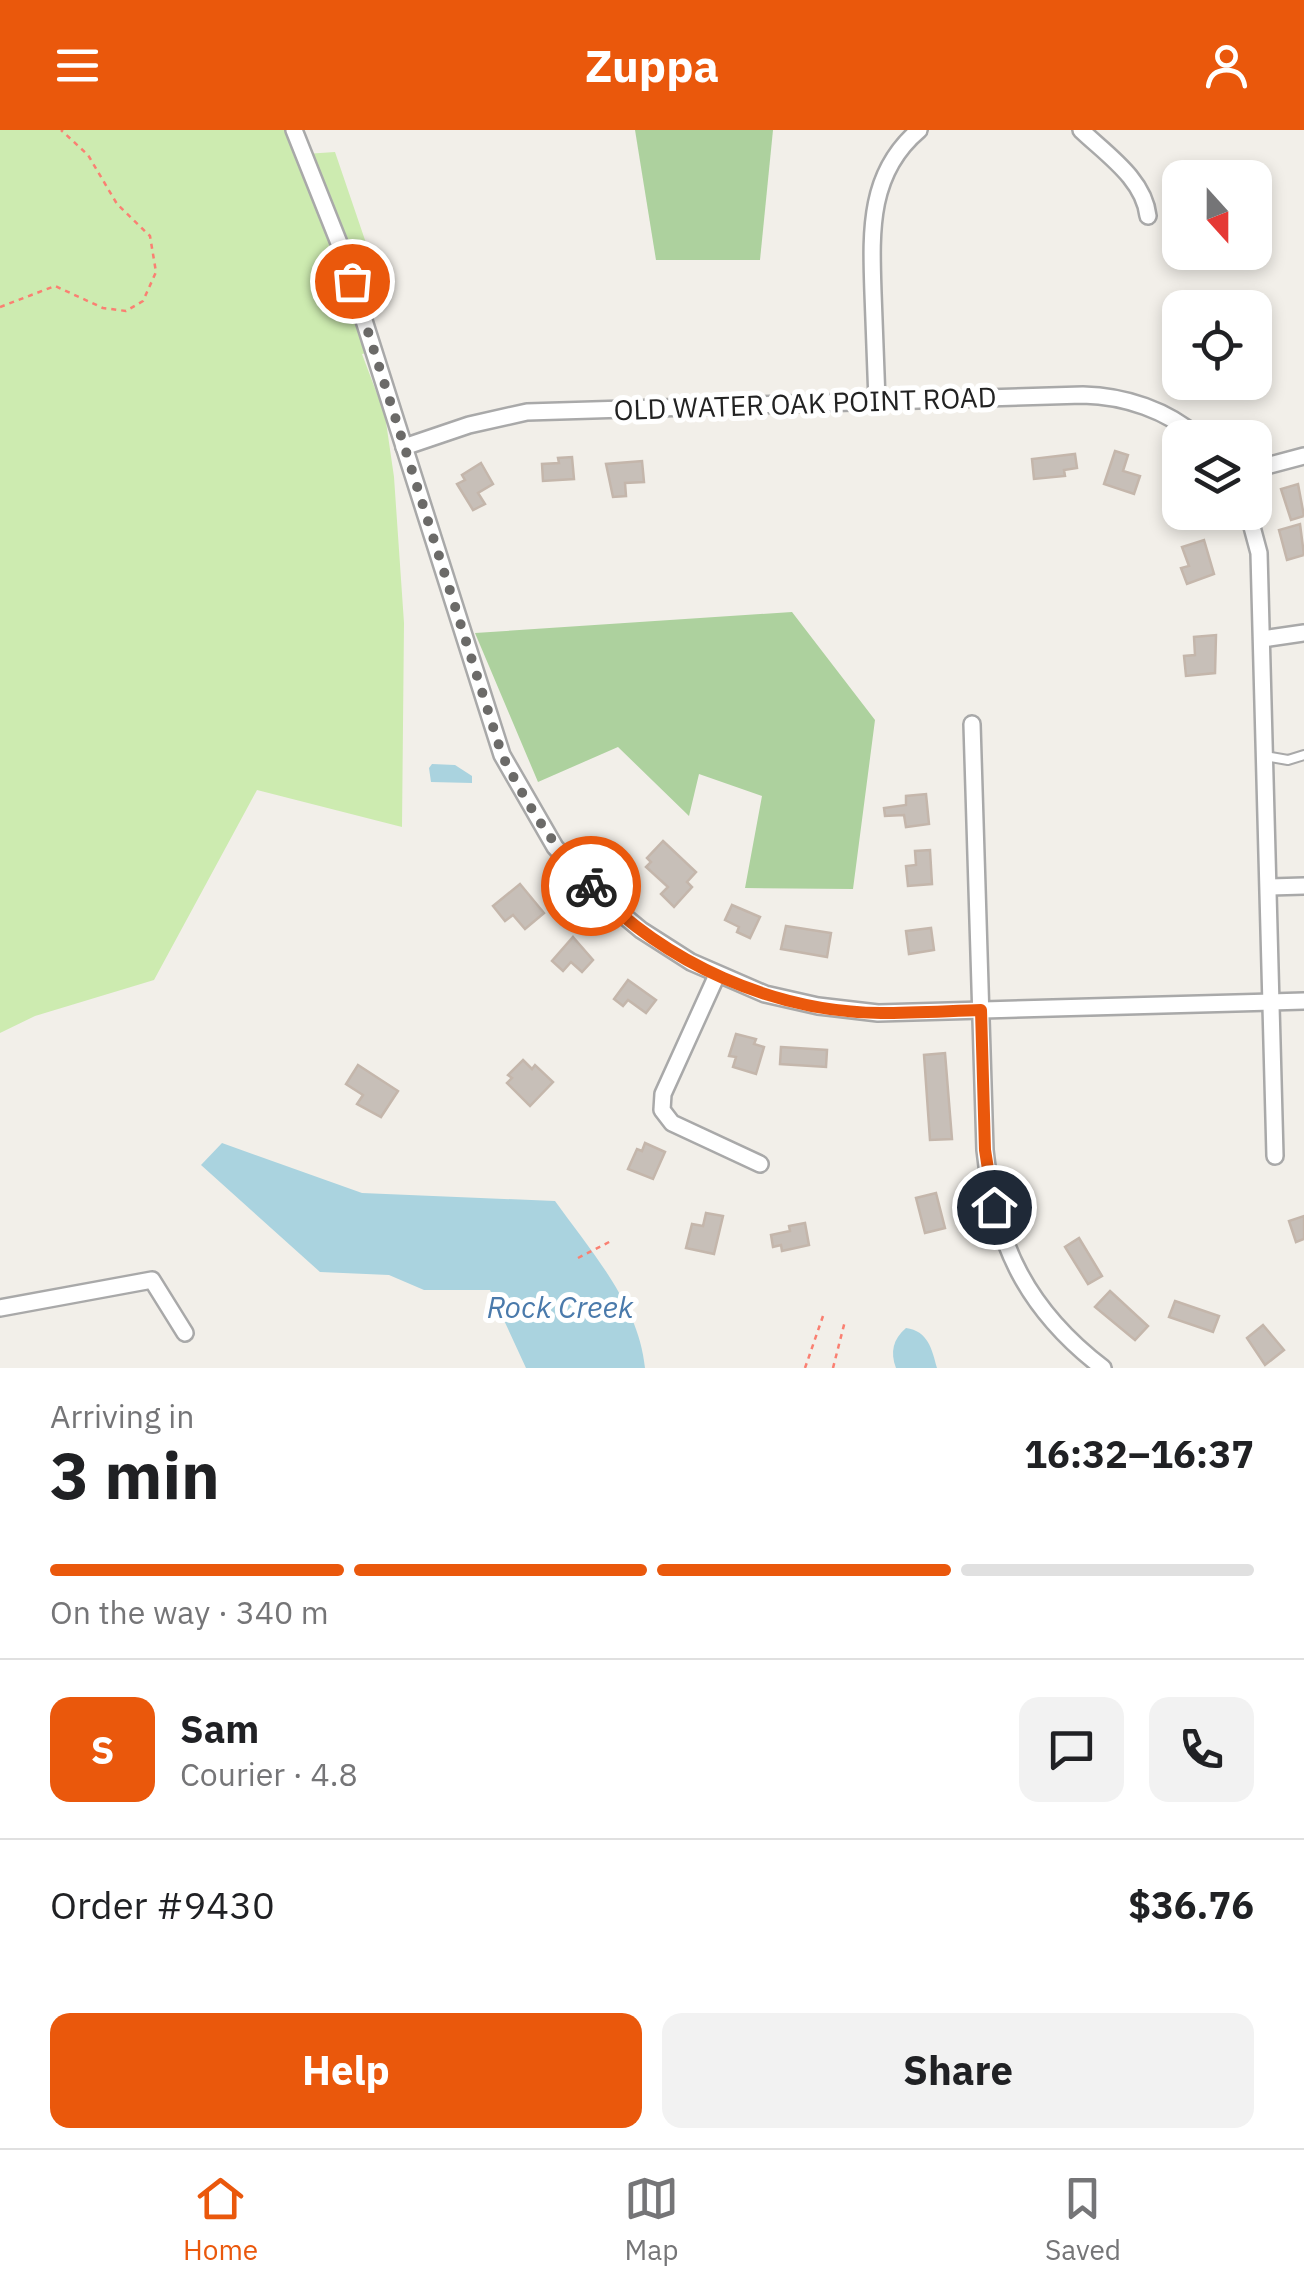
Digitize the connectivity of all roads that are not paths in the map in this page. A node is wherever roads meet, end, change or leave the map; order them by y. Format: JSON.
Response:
{"nodes":[{"id":1,"x":294,"y":130,"type":"edge"},
{"id":2,"x":919,"y":130,"type":"edge"},
{"id":3,"x":1080,"y":130,"type":"edge"},
{"id":4,"x":1148,"y":216,"type":"dead end"},
{"id":5,"x":877,"y":401,"type":"junction"},
{"id":6,"x":1174,"y":420,"type":"edge"},
{"id":7,"x":404,"y":447,"type":"junction"},
{"id":8,"x":1304,"y":456,"type":"edge"},
{"id":9,"x":1272,"y":464,"type":"edge"},
{"id":10,"x":1252,"y":530,"type":"edge"},
{"id":11,"x":1304,"y":632,"type":"edge"},
{"id":12,"x":1262,"y":638,"type":"junction"},
{"id":13,"x":972,"y":724,"type":"dead end"},
{"id":14,"x":1304,"y":755,"type":"edge"},
{"id":15,"x":1264,"y":756,"type":"junction"},
{"id":16,"x":1304,"y":886,"type":"edge"},
{"id":17,"x":1268,"y":887,"type":"junction"},
{"id":18,"x":717,"y":976,"type":"junction"},
{"id":19,"x":1271,"y":1001,"type":"junction"},
{"id":20,"x":1304,"y":1001,"type":"edge"},
{"id":21,"x":981,"y":1010,"type":"junction"},
{"id":22,"x":1275,"y":1156,"type":"dead end"},
{"id":23,"x":760,"y":1164,"type":"dead end"},
{"id":24,"x":0,"y":1308,"type":"edge"},
{"id":25,"x":186,"y":1334,"type":"dead end"},
{"id":26,"x":1103,"y":1368,"type":"edge"}],
"edges":[{"from":1,"to":7,"type":"street"},
{"from":2,"to":5,"type":"street"},
{"from":3,"to":4,"type":"street"},
{"from":5,"to":6,"type":"street","name":"OLD WATER OAK POINT ROAD"},
{"from":5,"to":7,"type":"street","name":"OLD WATER OAK POINT ROAD"},
{"from":7,"to":18,"type":"street"},
{"from":8,"to":9,"type":"street"},
{"from":10,"to":12,"type":"street"},
{"from":11,"to":12,"type":"street"},
{"from":12,"to":15,"type":"street"},
{"from":13,"to":21,"type":"street"},
{"from":14,"to":15,"type":"lane"},
{"from":15,"to":17,"type":"street"},
{"from":16,"to":17,"type":"street"},
{"from":17,"to":19,"type":"street"},
{"from":18,"to":21,"type":"street"},
{"from":18,"to":23,"type":"street"},
{"from":19,"to":20,"type":"street"},
{"from":19,"to":21,"type":"street"},
{"from":19,"to":22,"type":"street"},
{"from":21,"to":26,"type":"street"},
{"from":24,"to":25,"type":"street"}]}
